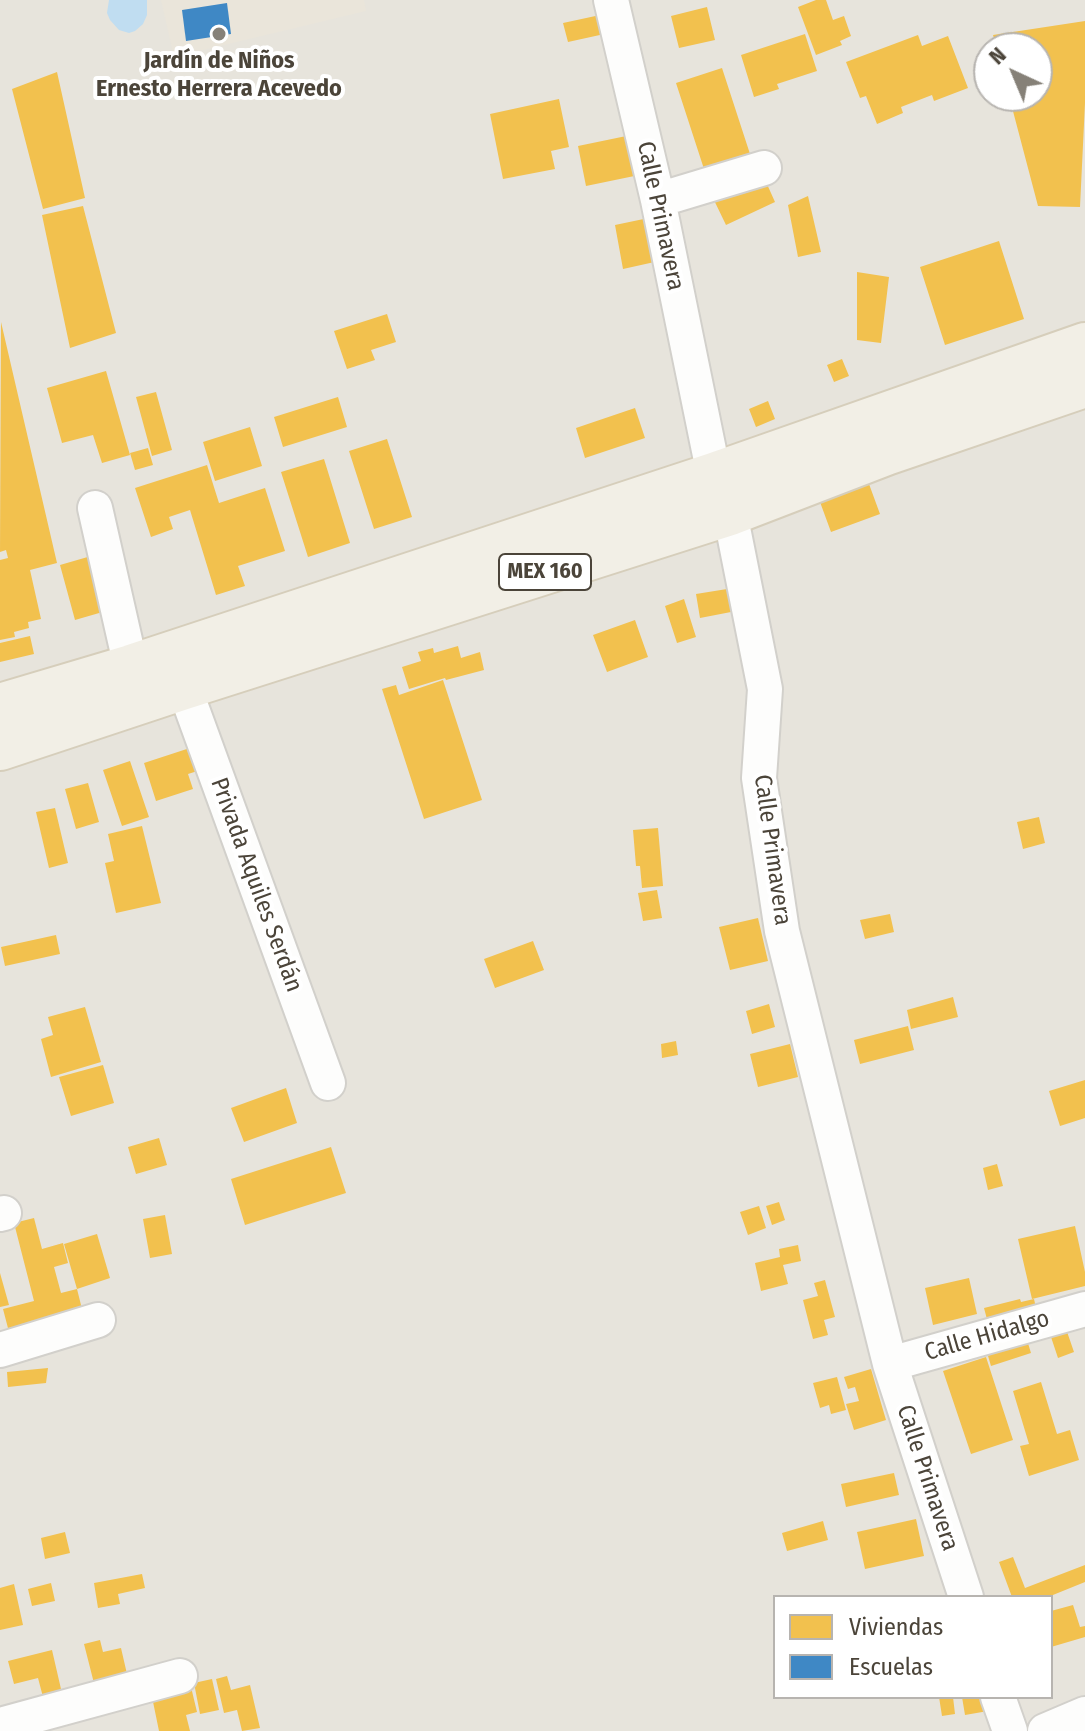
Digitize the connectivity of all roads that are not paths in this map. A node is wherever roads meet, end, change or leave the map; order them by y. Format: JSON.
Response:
{"nodes":[{"id":1,"x":611,"y":0,"type":"edge"},
{"id":2,"x":764,"y":168,"type":"dead end"},
{"id":3,"x":658,"y":200,"type":"junction"},
{"id":4,"x":1085,"y":345,"type":"edge"},
{"id":5,"x":1085,"y":385,"type":"edge"},
{"id":6,"x":722,"y":494,"type":"junction"},
{"id":7,"x":95,"y":508,"type":"dead end"},
{"id":8,"x":131,"y":667,"type":"junction"},
{"id":9,"x":184,"y":687,"type":"junction"},
{"id":10,"x":0,"y":706,"type":"edge"},
{"id":11,"x":49,"y":712,"type":"junction"},
{"id":12,"x":0,"y":748,"type":"edge"},
{"id":13,"x":328,"y":1083,"type":"dead end"},
{"id":14,"x":1085,"y":1309,"type":"edge"},
{"id":15,"x":98,"y":1320,"type":"dead end"},
{"id":16,"x":0,"y":1350,"type":"edge"},
{"id":17,"x":890,"y":1364,"type":"junction"},
{"id":18,"x":965,"y":1595,"type":"edge"},
{"id":19,"x":180,"y":1676,"type":"dead end"},
{"id":20,"x":999,"y":1699,"type":"edge"},
{"id":21,"x":1085,"y":1714,"type":"edge"},
{"id":22,"x":0,"y":1725,"type":"edge"},
{"id":23,"x":1010,"y":1731,"type":"edge"},
{"id":24,"x":1045,"y":1731,"type":"edge"}],
"edges":[{"from":1,"to":3,"type":"street","name":"Calle Primavera"},
{"from":2,"to":3,"type":"street"},
{"from":3,"to":6,"type":"street","name":"Calle Primavera"},
{"from":4,"to":6,"type":"main road","number":"MEX 160"},
{"from":5,"to":6,"type":"main road","number":"MEX 160"},
{"from":6,"to":8,"type":"main road","number":"MEX 160"},
{"from":6,"to":9,"type":"main road","number":"MEX 160"},
{"from":6,"to":17,"type":"street","name":"Calle Primavera"},
{"from":7,"to":8,"type":"street"},
{"from":8,"to":11,"type":"main road","number":"MEX 160"},
{"from":9,"to":11,"type":"main road","number":"MEX 160"},
{"from":9,"to":13,"type":"street","name":"Privada Aquiles Serdán"},
{"from":10,"to":11,"type":"main road","number":"MEX 160"},
{"from":11,"to":12,"type":"main road","number":"MEX 160"},
{"from":14,"to":17,"type":"street","name":"Calle Hidalgo"},
{"from":15,"to":16,"type":"street"},
{"from":17,"to":18,"type":"street","name":"Calle Primavera"},
{"from":19,"to":22,"type":"street"},
{"from":20,"to":23,"type":"street"},
{"from":21,"to":24,"type":"street"}]}
